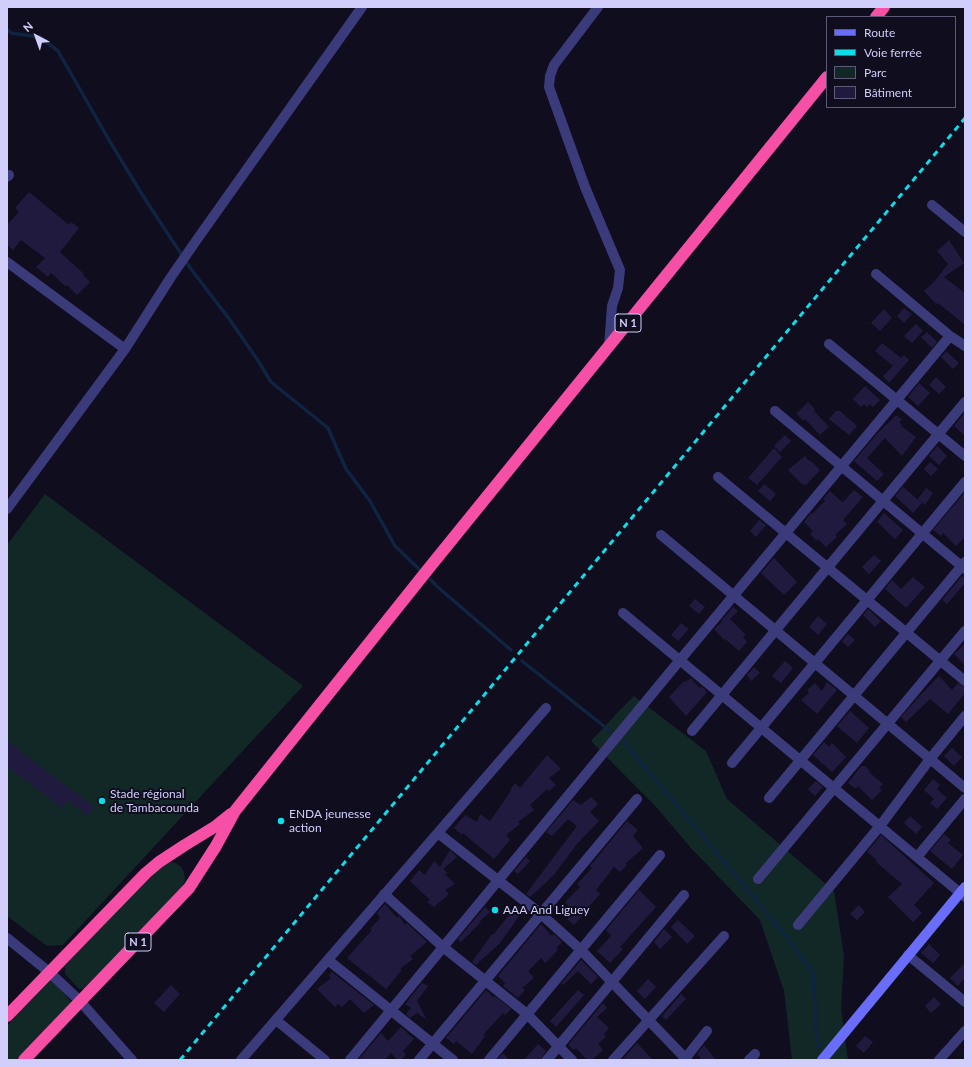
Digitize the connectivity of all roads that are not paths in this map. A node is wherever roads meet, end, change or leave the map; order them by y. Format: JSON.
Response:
{"nodes":[{"id":1,"x":362,"y":7,"type":"edge"},
{"id":2,"x":598,"y":7,"type":"edge"},
{"id":3,"x":884,"y":7,"type":"edge"},
{"id":4,"x":877,"y":16,"type":"edge"},
{"id":5,"x":826,"y":79,"type":"edge"},
{"id":6,"x":932,"y":204,"type":"dead end"},
{"id":7,"x":965,"y":232,"type":"edge"},
{"id":8,"x":7,"y":262,"type":"edge"},
{"id":9,"x":876,"y":274,"type":"dead end"},
{"id":10,"x":950,"y":336,"type":"junction"},
{"id":11,"x":829,"y":344,"type":"dead end"},
{"id":12,"x":609,"y":346,"type":"junction"},
{"id":13,"x":965,"y":346,"type":"edge"},
{"id":14,"x":125,"y":350,"type":"junction"},
{"id":15,"x":897,"y":400,"type":"junction"},
{"id":16,"x":965,"y":402,"type":"edge"},
{"id":17,"x":775,"y":411,"type":"dead end"},
{"id":18,"x":939,"y":435,"type":"junction"},
{"id":19,"x":965,"y":456,"type":"edge"},
{"id":20,"x":841,"y":467,"type":"junction"},
{"id":21,"x":718,"y":477,"type":"dead end"},
{"id":22,"x":965,"y":482,"type":"edge"},
{"id":23,"x":883,"y":502,"type":"junction"},
{"id":24,"x":7,"y":509,"type":"edge"},
{"id":25,"x":786,"y":533,"type":"junction"},
{"id":26,"x":922,"y":534,"type":"junction"},
{"id":27,"x":660,"y":535,"type":"dead end"},
{"id":28,"x":964,"y":566,"type":"edge"},
{"id":29,"x":828,"y":568,"type":"junction"},
{"id":30,"x":734,"y":596,"type":"junction"},
{"id":31,"x":867,"y":600,"type":"junction"},
{"id":32,"x":623,"y":613,"type":"dead end"},
{"id":33,"x":776,"y":630,"type":"junction"},
{"id":34,"x":965,"y":631,"type":"edge"},
{"id":35,"x":906,"y":633,"type":"junction"},
{"id":36,"x":680,"y":660,"type":"junction"},
{"id":37,"x":940,"y":660,"type":"junction"},
{"id":38,"x":815,"y":663,"type":"junction"},
{"id":39,"x":965,"y":681,"type":"edge"},
{"id":40,"x":722,"y":695,"type":"junction"},
{"id":41,"x":854,"y":696,"type":"junction"},
{"id":42,"x":546,"y":708,"type":"dead end"},
{"id":43,"x":965,"y":716,"type":"edge"},
{"id":44,"x":888,"y":723,"type":"junction"},
{"id":45,"x":761,"y":727,"type":"junction"},
{"id":46,"x":692,"y":731,"type":"dead end"},
{"id":47,"x":930,"y":759,"type":"junction"},
{"id":48,"x":801,"y":760,"type":"junction"},
{"id":49,"x":732,"y":763,"type":"dead end"},
{"id":50,"x":834,"y":788,"type":"junction"},
{"id":51,"x":965,"y":788,"type":"edge"},
{"id":52,"x":769,"y":798,"type":"dead end"},
{"id":53,"x":637,"y":799,"type":"dead end"},
{"id":54,"x":965,"y":799,"type":"edge"},
{"id":55,"x":235,"y":811,"type":"junction"},
{"id":56,"x":880,"y":826,"type":"junction"},
{"id":57,"x":438,"y":832,"type":"junction"},
{"id":58,"x":660,"y":855,"type":"dead end"},
{"id":59,"x":917,"y":857,"type":"junction"},
{"id":60,"x":758,"y":879,"type":"dead end"},
{"id":61,"x":498,"y":881,"type":"junction"},
{"id":62,"x":963,"y":892,"type":"edge"},
{"id":63,"x":384,"y":894,"type":"junction"},
{"id":64,"x":684,"y":895,"type":"dead end"},
{"id":65,"x":541,"y":914,"type":"junction"},
{"id":66,"x":798,"y":925,"type":"dead end"},
{"id":67,"x":724,"y":936,"type":"dead end"},
{"id":68,"x":7,"y":938,"type":"edge"},
{"id":69,"x":443,"y":947,"type":"junction"},
{"id":70,"x":581,"y":950,"type":"junction"},
{"id":71,"x":908,"y":955,"type":"junction"},
{"id":72,"x":328,"y":960,"type":"junction"},
{"id":73,"x":49,"y":972,"type":"junction"},
{"id":74,"x":485,"y":981,"type":"junction"},
{"id":75,"x":612,"y":982,"type":"junction"},
{"id":76,"x":80,"y":1001,"type":"junction"},
{"id":77,"x":965,"y":1002,"type":"edge"},
{"id":78,"x":391,"y":1010,"type":"junction"},
{"id":79,"x":527,"y":1014,"type":"junction"},
{"id":80,"x":7,"y":1016,"type":"edge"},
{"id":81,"x":276,"y":1020,"type":"junction"},
{"id":82,"x":648,"y":1020,"type":"junction"},
{"id":83,"x":707,"y":1031,"type":"dead end"},
{"id":84,"x":965,"y":1031,"type":"edge"},
{"id":85,"x":433,"y":1044,"type":"junction"},
{"id":86,"x":558,"y":1046,"type":"junction"},
{"id":87,"x":685,"y":1059,"type":"edge"},
{"id":88,"x":24,"y":1060,"type":"edge"},
{"id":89,"x":132,"y":1060,"type":"edge"},
{"id":90,"x":241,"y":1060,"type":"edge"},
{"id":91,"x":325,"y":1060,"type":"edge"},
{"id":92,"x":350,"y":1060,"type":"edge"},
{"id":93,"x":419,"y":1060,"type":"edge"},
{"id":94,"x":453,"y":1060,"type":"edge"},
{"id":95,"x":489,"y":1060,"type":"edge"},
{"id":96,"x":547,"y":1060,"type":"edge"},
{"id":97,"x":572,"y":1060,"type":"edge"},
{"id":98,"x":613,"y":1060,"type":"edge"},
{"id":99,"x":822,"y":1060,"type":"edge"},
{"id":100,"x":939,"y":1060,"type":"edge"}],
"edges":[{"from":1,"to":14,"type":"street"},
{"from":2,"to":12,"type":"street"},
{"from":3,"to":4,"type":"highway"},
{"from":5,"to":12,"type":"highway","number":"N 1"},
{"from":6,"to":7,"type":"street"},
{"from":8,"to":14,"type":"street"},
{"from":9,"to":10,"type":"street"},
{"from":10,"to":13,"type":"street"},
{"from":10,"to":15,"type":"street"},
{"from":11,"to":15,"type":"street"},
{"from":12,"to":55,"type":"highway","number":"N 1"},
{"from":14,"to":24,"type":"street"},
{"from":15,"to":18,"type":"street"},
{"from":15,"to":20,"type":"street"},
{"from":16,"to":18,"type":"street"},
{"from":17,"to":20,"type":"street"},
{"from":18,"to":19,"type":"street"},
{"from":18,"to":23,"type":"street"},
{"from":20,"to":23,"type":"street"},
{"from":20,"to":25,"type":"street"},
{"from":21,"to":25,"type":"street"},
{"from":22,"to":26,"type":"street"},
{"from":23,"to":26,"type":"street"},
{"from":23,"to":29,"type":"street"},
{"from":25,"to":29,"type":"street"},
{"from":25,"to":30,"type":"street"},
{"from":26,"to":28,"type":"street"},
{"from":26,"to":31,"type":"street"},
{"from":27,"to":30,"type":"street"},
{"from":28,"to":35,"type":"street"},
{"from":29,"to":31,"type":"street"},
{"from":29,"to":33,"type":"street"},
{"from":30,"to":33,"type":"street"},
{"from":30,"to":36,"type":"street"},
{"from":31,"to":35,"type":"street"},
{"from":31,"to":38,"type":"street"},
{"from":32,"to":36,"type":"street"},
{"from":33,"to":38,"type":"street"},
{"from":33,"to":40,"type":"street"},
{"from":34,"to":37,"type":"street"},
{"from":35,"to":37,"type":"street"},
{"from":35,"to":41,"type":"street"},
{"from":36,"to":40,"type":"street"},
{"from":36,"to":61,"type":"street"},
{"from":37,"to":39,"type":"street"},
{"from":37,"to":44,"type":"street"},
{"from":38,"to":41,"type":"street"},
{"from":38,"to":45,"type":"street"},
{"from":40,"to":45,"type":"street"},
{"from":40,"to":46,"type":"street"},
{"from":41,"to":44,"type":"street"},
{"from":41,"to":48,"type":"street"},
{"from":42,"to":57,"type":"street"},
{"from":43,"to":47,"type":"street"},
{"from":44,"to":47,"type":"street"},
{"from":44,"to":50,"type":"street"},
{"from":45,"to":48,"type":"street"},
{"from":45,"to":49,"type":"street"},
{"from":47,"to":51,"type":"street"},
{"from":47,"to":56,"type":"street"},
{"from":48,"to":50,"type":"street"},
{"from":48,"to":52,"type":"street"},
{"from":50,"to":56,"type":"street"},
{"from":50,"to":60,"type":"street"},
{"from":53,"to":65,"type":"street"},
{"from":54,"to":59,"type":"street"},
{"from":55,"to":73,"type":"highway","number":"N 1"},
{"from":55,"to":76,"type":"highway","number":"N 1"},
{"from":56,"to":59,"type":"street"},
{"from":56,"to":66,"type":"street"},
{"from":57,"to":61,"type":"street"},
{"from":57,"to":63,"type":"street"},
{"from":58,"to":70,"type":"street"},
{"from":59,"to":62,"type":"street"},
{"from":61,"to":65,"type":"street"},
{"from":61,"to":69,"type":"street"},
{"from":62,"to":71,"type":"street"},
{"from":63,"to":69,"type":"street"},
{"from":63,"to":72,"type":"street"},
{"from":64,"to":75,"type":"street"},
{"from":65,"to":70,"type":"street"},
{"from":65,"to":74,"type":"street"},
{"from":67,"to":82,"type":"street"},
{"from":68,"to":73,"type":"street"},
{"from":69,"to":74,"type":"street"},
{"from":69,"to":78,"type":"street"},
{"from":70,"to":75,"type":"street"},
{"from":70,"to":79,"type":"street"},
{"from":71,"to":77,"type":"street"},
{"from":71,"to":99,"type":"street"},
{"from":72,"to":78,"type":"street"},
{"from":72,"to":81,"type":"street"},
{"from":73,"to":76,"type":"street"},
{"from":73,"to":80,"type":"highway","number":"N 1"},
{"from":74,"to":79,"type":"street"},
{"from":74,"to":85,"type":"street"},
{"from":75,"to":82,"type":"street"},
{"from":75,"to":86,"type":"street"},
{"from":76,"to":88,"type":"highway","number":"N 1"},
{"from":76,"to":89,"type":"street"},
{"from":78,"to":85,"type":"street"},
{"from":78,"to":92,"type":"street"},
{"from":79,"to":86,"type":"street"},
{"from":79,"to":95,"type":"street"},
{"from":81,"to":90,"type":"street"},
{"from":81,"to":91,"type":"street"},
{"from":82,"to":87,"type":"street"},
{"from":82,"to":98,"type":"street"},
{"from":83,"to":87,"type":"street"},
{"from":84,"to":100,"type":"street"},
{"from":85,"to":93,"type":"street"},
{"from":85,"to":94,"type":"street"},
{"from":86,"to":96,"type":"street"},
{"from":86,"to":97,"type":"street"}]}
